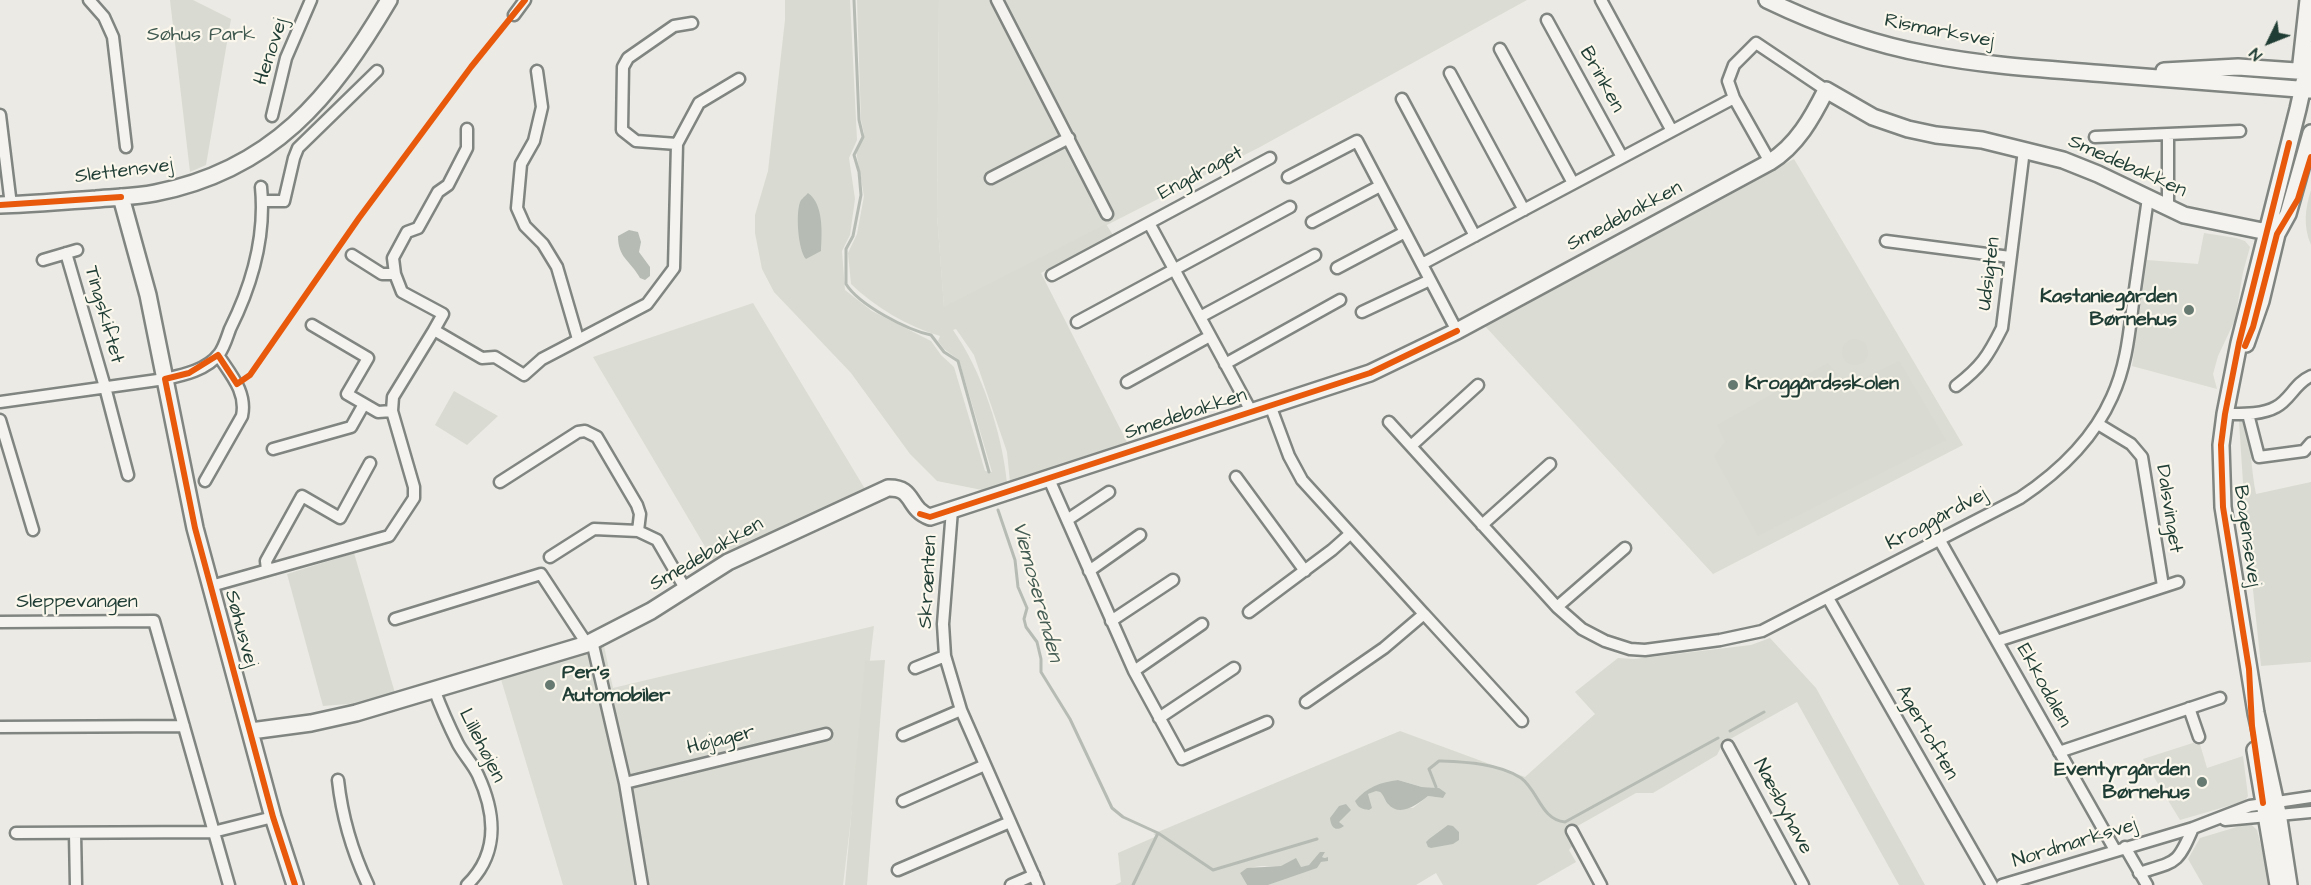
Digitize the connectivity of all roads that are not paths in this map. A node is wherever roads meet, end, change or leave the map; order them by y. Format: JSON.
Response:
{"nodes":[{"id":1,"x":89,"y":0,"type":"edge"},
{"id":2,"x":389,"y":0,"type":"edge"},
{"id":3,"x":525,"y":0,"type":"edge"},
{"id":4,"x":997,"y":0,"type":"edge"},
{"id":5,"x":1601,"y":0,"type":"edge"},
{"id":6,"x":1767,"y":0,"type":"edge"},
{"id":7,"x":2308,"y":0,"type":"edge"},
{"id":8,"x":306,"y":2,"type":"edge"},
{"id":9,"x":514,"y":15,"type":"dead end"},
{"id":10,"x":1548,"y":20,"type":"dead end"},
{"id":11,"x":692,"y":23,"type":"dead end"},
{"id":12,"x":1500,"y":49,"type":"dead end"},
{"id":13,"x":2311,"y":50,"type":"edge"},
{"id":14,"x":377,"y":71,"type":"dead end"},
{"id":15,"x":537,"y":71,"type":"dead end"},
{"id":16,"x":1450,"y":73,"type":"dead end"},
{"id":17,"x":2110,"y":74,"type":"junction"},
{"id":18,"x":739,"y":79,"type":"dead end"},
{"id":19,"x":2159,"y":79,"type":"junction"},
{"id":20,"x":2308,"y":81,"type":"edge"},
{"id":21,"x":1826,"y":90,"type":"junction"},
{"id":22,"x":1734,"y":98,"type":"junction"},
{"id":23,"x":1402,"y":99,"type":"dead end"},
{"id":24,"x":2298,"y":109,"type":"junction"},
{"id":25,"x":0,"y":115,"type":"edge"},
{"id":26,"x":272,"y":116,"type":"dead end"},
{"id":27,"x":467,"y":129,"type":"dead end"},
{"id":28,"x":1672,"y":131,"type":"junction"},
{"id":29,"x":2240,"y":131,"type":"dead end"},
{"id":30,"x":2311,"y":133,"type":"edge"},
{"id":31,"x":2168,"y":134,"type":"junction"},
{"id":32,"x":2095,"y":137,"type":"dead end"},
{"id":33,"x":1068,"y":138,"type":"junction"},
{"id":34,"x":677,"y":144,"type":"junction"},
{"id":35,"x":126,"y":147,"type":"dead end"},
{"id":36,"x":2024,"y":150,"type":"junction"},
{"id":37,"x":1622,"y":157,"type":"junction"},
{"id":38,"x":2311,"y":157,"type":"edge"},
{"id":39,"x":1270,"y":158,"type":"dead end"},
{"id":40,"x":1770,"y":162,"type":"junction"},
{"id":41,"x":1288,"y":177,"type":"dead end"},
{"id":42,"x":991,"y":178,"type":"dead end"},
{"id":43,"x":1573,"y":183,"type":"junction"},
{"id":44,"x":1380,"y":186,"type":"junction"},
{"id":45,"x":261,"y":187,"type":"dead end"},
{"id":46,"x":121,"y":197,"type":"junction"},
{"id":47,"x":2148,"y":198,"type":"junction"},
{"id":48,"x":262,"y":201,"type":"junction"},
{"id":49,"x":6,"y":205,"type":"edge"},
{"id":50,"x":1290,"y":207,"type":"dead end"},
{"id":51,"x":2168,"y":207,"type":"junction"},
{"id":52,"x":1524,"y":210,"type":"junction"},
{"id":53,"x":1107,"y":214,"type":"dead end"},
{"id":54,"x":2288,"y":214,"type":"junction"},
{"id":55,"x":1312,"y":222,"type":"dead end"},
{"id":56,"x":1149,"y":223,"type":"junction"},
{"id":57,"x":1405,"y":232,"type":"junction"},
{"id":58,"x":2271,"y":233,"type":"junction"},
{"id":59,"x":1475,"y":236,"type":"junction"},
{"id":60,"x":1886,"y":241,"type":"dead end"},
{"id":61,"x":352,"y":255,"type":"dead end"},
{"id":62,"x":1315,"y":255,"type":"dead end"},
{"id":63,"x":2010,"y":257,"type":"junction"},
{"id":64,"x":43,"y":260,"type":"dead end"},
{"id":65,"x":1422,"y":264,"type":"junction"},
{"id":66,"x":1336,"y":268,"type":"dead end"},
{"id":67,"x":1175,"y":270,"type":"junction"},
{"id":68,"x":395,"y":274,"type":"junction"},
{"id":69,"x":1052,"y":275,"type":"dead end"},
{"id":70,"x":1430,"y":280,"type":"junction"},
{"id":71,"x":1340,"y":300,"type":"dead end"},
{"id":72,"x":1362,"y":312,"type":"dead end"},
{"id":73,"x":1200,"y":317,"type":"junction"},
{"id":74,"x":1077,"y":322,"type":"dead end"},
{"id":75,"x":312,"y":325,"type":"dead end"},
{"id":76,"x":434,"y":330,"type":"junction"},
{"id":77,"x":1457,"y":331,"type":"junction"},
{"id":78,"x":1210,"y":336,"type":"junction"},
{"id":79,"x":578,"y":339,"type":"junction"},
{"id":80,"x":219,"y":355,"type":"junction"},
{"id":81,"x":1225,"y":364,"type":"junction"},
{"id":82,"x":2311,"y":376,"type":"edge"},
{"id":83,"x":165,"y":379,"type":"junction"},
{"id":84,"x":1127,"y":382,"type":"dead end"},
{"id":85,"x":1478,"y":385,"type":"dead end"},
{"id":86,"x":1956,"y":386,"type":"dead end"},
{"id":87,"x":105,"y":387,"type":"junction"},
{"id":88,"x":0,"y":402,"type":"edge"},
{"id":89,"x":364,"y":404,"type":"junction"},
{"id":90,"x":1270,"y":405,"type":"junction"},
{"id":91,"x":393,"y":411,"type":"junction"},
{"id":92,"x":1251,"y":411,"type":"junction"},
{"id":93,"x":2225,"y":414,"type":"junction"},
{"id":94,"x":2248,"y":414,"type":"junction"},
{"id":95,"x":0,"y":420,"type":"edge"},
{"id":96,"x":1389,"y":422,"type":"dead end"},
{"id":97,"x":2098,"y":424,"type":"junction"},
{"id":98,"x":2311,"y":444,"type":"edge"},
{"id":99,"x":1411,"y":446,"type":"junction"},
{"id":100,"x":273,"y":449,"type":"dead end"},
{"id":101,"x":370,"y":464,"type":"dead end"},
{"id":102,"x":1550,"y":464,"type":"dead end"},
{"id":103,"x":128,"y":475,"type":"dead end"},
{"id":104,"x":1048,"y":477,"type":"junction"},
{"id":105,"x":1236,"y":477,"type":"dead end"},
{"id":106,"x":205,"y":481,"type":"dead end"},
{"id":107,"x":500,"y":482,"type":"dead end"},
{"id":108,"x":1109,"y":492,"type":"dead end"},
{"id":109,"x":952,"y":510,"type":"junction"},
{"id":110,"x":1066,"y":520,"type":"junction"},
{"id":111,"x":1482,"y":525,"type":"junction"},
{"id":112,"x":33,"y":531,"type":"dead end"},
{"id":113,"x":638,"y":531,"type":"junction"},
{"id":114,"x":1350,"y":534,"type":"junction"},
{"id":115,"x":1140,"y":535,"type":"dead end"},
{"id":116,"x":1939,"y":539,"type":"junction"},
{"id":117,"x":1625,"y":548,"type":"dead end"},
{"id":118,"x":550,"y":557,"type":"dead end"},
{"id":119,"x":267,"y":570,"type":"junction"},
{"id":120,"x":1089,"y":571,"type":"junction"},
{"id":121,"x":1305,"y":572,"type":"junction"},
{"id":122,"x":1173,"y":580,"type":"dead end"},
{"id":123,"x":2178,"y":582,"type":"dead end"},
{"id":124,"x":211,"y":586,"type":"junction"},
{"id":125,"x":2163,"y":586,"type":"junction"},
{"id":126,"x":686,"y":590,"type":"junction"},
{"id":127,"x":1828,"y":598,"type":"junction"},
{"id":128,"x":1557,"y":607,"type":"junction"},
{"id":129,"x":1250,"y":612,"type":"dead end"},
{"id":130,"x":1424,"y":614,"type":"junction"},
{"id":131,"x":395,"y":619,"type":"dead end"},
{"id":132,"x":1111,"y":621,"type":"junction"},
{"id":133,"x":0,"y":622,"type":"edge"},
{"id":134,"x":1202,"y":624,"type":"dead end"},
{"id":135,"x":1997,"y":641,"type":"junction"},
{"id":136,"x":590,"y":643,"type":"junction"},
{"id":137,"x":945,"y":656,"type":"junction"},
{"id":138,"x":915,"y":668,"type":"dead end"},
{"id":139,"x":1234,"y":668,"type":"dead end"},
{"id":140,"x":1134,"y":671,"type":"junction"},
{"id":141,"x":434,"y":689,"type":"junction"},
{"id":142,"x":2220,"y":698,"type":"dead end"},
{"id":143,"x":1306,"y":702,"type":"dead end"},
{"id":144,"x":2189,"y":708,"type":"junction"},
{"id":145,"x":961,"y":710,"type":"junction"},
{"id":146,"x":1159,"y":718,"type":"junction"},
{"id":147,"x":1522,"y":721,"type":"dead end"},
{"id":148,"x":1267,"y":722,"type":"dead end"},
{"id":149,"x":184,"y":726,"type":"junction"},
{"id":150,"x":0,"y":727,"type":"edge"},
{"id":151,"x":251,"y":731,"type":"junction"},
{"id":152,"x":826,"y":734,"type":"dead end"},
{"id":153,"x":903,"y":735,"type":"dead end"},
{"id":154,"x":2199,"y":737,"type":"dead end"},
{"id":155,"x":1728,"y":746,"type":"dead end"},
{"id":156,"x":2059,"y":752,"type":"junction"},
{"id":157,"x":985,"y":765,"type":"junction"},
{"id":158,"x":338,"y":780,"type":"dead end"},
{"id":159,"x":625,"y":783,"type":"junction"},
{"id":160,"x":2311,"y":796,"type":"edge"},
{"id":161,"x":903,"y":801,"type":"dead end"},
{"id":162,"x":2270,"y":808,"type":"junction"},
{"id":163,"x":2311,"y":812,"type":"edge"},
{"id":164,"x":273,"y":817,"type":"junction"},
{"id":165,"x":1010,"y":822,"type":"junction"},
{"id":166,"x":2193,"y":828,"type":"junction"},
{"id":167,"x":1572,"y":831,"type":"dead end"},
{"id":168,"x":213,"y":832,"type":"junction"},
{"id":169,"x":16,"y":833,"type":"dead end"},
{"id":170,"x":75,"y":834,"type":"junction"},
{"id":171,"x":2120,"y":848,"type":"junction"},
{"id":172,"x":898,"y":870,"type":"dead end"},
{"id":173,"x":2139,"y":873,"type":"junction"},
{"id":174,"x":1036,"y":880,"type":"edge"},
{"id":175,"x":2037,"y":880,"type":"edge"},
{"id":176,"x":76,"y":885,"type":"edge"},
{"id":177,"x":230,"y":885,"type":"edge"},
{"id":178,"x":295,"y":885,"type":"edge"},
{"id":179,"x":368,"y":885,"type":"edge"},
{"id":180,"x":466,"y":885,"type":"edge"},
{"id":181,"x":642,"y":885,"type":"edge"},
{"id":182,"x":1011,"y":885,"type":"edge"},
{"id":183,"x":1601,"y":885,"type":"edge"},
{"id":184,"x":1803,"y":885,"type":"edge"},
{"id":185,"x":1992,"y":885,"type":"edge"},
{"id":186,"x":2002,"y":885,"type":"edge"},
{"id":187,"x":2146,"y":885,"type":"edge"},
{"id":188,"x":2278,"y":885,"type":"edge"},
{"id":189,"x":2289,"y":885,"type":"edge"}],
"edges":[{"from":1,"to":35,"type":"street"},
{"from":2,"to":46,"type":"street","name":"Slettensvej"},
{"from":3,"to":9,"type":"street"},
{"from":4,"to":33,"type":"street"},
{"from":5,"to":28,"type":"street","name":"Brinken"},
{"from":6,"to":17,"type":"street","name":"Rismarksvej"},
{"from":7,"to":20,"type":"street"},
{"from":8,"to":26,"type":"street","name":"Henovej"},
{"from":10,"to":37,"type":"street","name":"Brinken"},
{"from":11,"to":34,"type":"street"},
{"from":12,"to":43,"type":"street"},
{"from":13,"to":20,"type":"street","name":"Bogensevej"},
{"from":14,"to":48,"type":"street"},
{"from":15,"to":79,"type":"street"},
{"from":16,"to":52,"type":"street"},
{"from":17,"to":19,"type":"street","name":"Rismarksvej"},
{"from":17,"to":20,"type":"street","name":"Rismarksvej"},
{"from":18,"to":34,"type":"street"},
{"from":19,"to":20,"type":"street","name":"Rismarksvej"},
{"from":19,"to":24,"type":"street"},
{"from":20,"to":24,"type":"street","name":"Bogensevej"},
{"from":20,"to":58,"type":"street"},
{"from":21,"to":22,"type":"street"},
{"from":21,"to":36,"type":"street","name":"Smedebakken"},
{"from":21,"to":40,"type":"street","name":"Smedebakken"},
{"from":22,"to":28,"type":"street"},
{"from":22,"to":40,"type":"street"},
{"from":23,"to":59,"type":"street"},
{"from":24,"to":58,"type":"street","name":"Bogensevej"},
{"from":25,"to":49,"type":"street"},
{"from":27,"to":68,"type":"street"},
{"from":28,"to":37,"type":"street"},
{"from":29,"to":31,"type":"street"},
{"from":30,"to":54,"type":"street","name":"Bogensevej"},
{"from":31,"to":32,"type":"street"},
{"from":31,"to":51,"type":"street"},
{"from":33,"to":42,"type":"street"},
{"from":33,"to":53,"type":"street"},
{"from":34,"to":79,"type":"street"},
{"from":36,"to":47,"type":"street","name":"Smedebakken"},
{"from":36,"to":63,"type":"street","name":"Udsigten"},
{"from":37,"to":43,"type":"street"},
{"from":38,"to":54,"type":"street"},
{"from":39,"to":56,"type":"street","name":"Engdraget"},
{"from":40,"to":77,"type":"street","name":"Smedebakken"},
{"from":41,"to":44,"type":"street"},
{"from":43,"to":52,"type":"street"},
{"from":44,"to":55,"type":"street"},
{"from":44,"to":57,"type":"street"},
{"from":45,"to":48,"type":"street"},
{"from":46,"to":49,"type":"street","name":"Slettensvej"},
{"from":46,"to":83,"type":"street","name":"Søhusvej"},
{"from":47,"to":51,"type":"street","name":"Smedebakken"},
{"from":47,"to":97,"type":"street","name":"Kroggårdvej"},
{"from":48,"to":80,"type":"street"},
{"from":50,"to":67,"type":"street"},
{"from":51,"to":58,"type":"street","name":"Smedebakken"},
{"from":52,"to":59,"type":"street"},
{"from":54,"to":58,"type":"street","name":"Bogensevej"},
{"from":56,"to":67,"type":"street","name":"Engdraget"},
{"from":56,"to":69,"type":"street","name":"Engdraget"},
{"from":57,"to":65,"type":"street"},
{"from":57,"to":66,"type":"street"},
{"from":58,"to":93,"type":"street","name":"Bogensevej"},
{"from":59,"to":65,"type":"street"},
{"from":60,"to":63,"type":"street"},
{"from":61,"to":68,"type":"street"},
{"from":62,"to":73,"type":"street"},
{"from":63,"to":86,"type":"street","name":"Udsigten"},
{"from":64,"to":87,"type":"street","name":"Tingskiftet"},
{"from":65,"to":70,"type":"street"},
{"from":67,"to":73,"type":"street","name":"Engdraget"},
{"from":67,"to":74,"type":"street"},
{"from":68,"to":76,"type":"street"},
{"from":70,"to":72,"type":"street"},
{"from":70,"to":77,"type":"street"},
{"from":71,"to":81,"type":"street"},
{"from":73,"to":78,"type":"street","name":"Engdraget"},
{"from":75,"to":89,"type":"street"},
{"from":76,"to":79,"type":"street"},
{"from":76,"to":91,"type":"street"},
{"from":77,"to":90,"type":"street","name":"Smedebakken"},
{"from":78,"to":81,"type":"street","name":"Engdraget"},
{"from":78,"to":84,"type":"street"},
{"from":80,"to":83,"type":"street","name":"Tingskiftet"},
{"from":80,"to":106,"type":"street"},
{"from":81,"to":92,"type":"street","name":"Engdraget"},
{"from":82,"to":94,"type":"street"},
{"from":83,"to":87,"type":"street","name":"Tingskiftet"},
{"from":83,"to":124,"type":"street","name":"Søhusvej"},
{"from":85,"to":99,"type":"street"},
{"from":87,"to":88,"type":"street","name":"Tingskiftet"},
{"from":87,"to":103,"type":"street","name":"Tingskiftet"},
{"from":89,"to":91,"type":"street"},
{"from":89,"to":100,"type":"street"},
{"from":90,"to":92,"type":"street","name":"Smedebakken"},
{"from":90,"to":114,"type":"street"},
{"from":91,"to":119,"type":"street"},
{"from":92,"to":104,"type":"street","name":"Smedebakken"},
{"from":93,"to":94,"type":"street"},
{"from":93,"to":162,"type":"street","name":"Bogensevej"},
{"from":94,"to":98,"type":"street"},
{"from":95,"to":112,"type":"street"},
{"from":96,"to":99,"type":"street","name":"Kroggårdvej"},
{"from":97,"to":116,"type":"street","name":"Kroggårdvej"},
{"from":97,"to":125,"type":"street","name":"Dalsvinget"},
{"from":99,"to":111,"type":"street","name":"Kroggårdvej"},
{"from":101,"to":119,"type":"street"},
{"from":102,"to":111,"type":"street"},
{"from":104,"to":109,"type":"street","name":"Smedebakken"},
{"from":104,"to":110,"type":"street"},
{"from":105,"to":121,"type":"street"},
{"from":107,"to":113,"type":"street"},
{"from":108,"to":110,"type":"street"},
{"from":109,"to":126,"type":"street","name":"Smedebakken"},
{"from":109,"to":137,"type":"street","name":"Skrænten"},
{"from":110,"to":120,"type":"street"},
{"from":111,"to":128,"type":"street","name":"Kroggårdvej"},
{"from":113,"to":118,"type":"street"},
{"from":113,"to":126,"type":"street"},
{"from":114,"to":121,"type":"street"},
{"from":114,"to":130,"type":"street"},
{"from":115,"to":120,"type":"street"},
{"from":116,"to":127,"type":"street","name":"Kroggårdvej"},
{"from":116,"to":135,"type":"street","name":"Ekkodalen"},
{"from":117,"to":128,"type":"street"},
{"from":119,"to":124,"type":"street"},
{"from":120,"to":132,"type":"street"},
{"from":121,"to":129,"type":"street"},
{"from":122,"to":132,"type":"street"},
{"from":123,"to":125,"type":"street","name":"Dalsvinget"},
{"from":124,"to":151,"type":"street","name":"Søhusvej"},
{"from":125,"to":135,"type":"street","name":"Dalsvinget"},
{"from":126,"to":136,"type":"street","name":"Smedebakken"},
{"from":127,"to":128,"type":"street","name":"Kroggårdvej"},
{"from":127,"to":185,"type":"street","name":"Agertoften"},
{"from":130,"to":143,"type":"street"},
{"from":130,"to":147,"type":"street"},
{"from":131,"to":136,"type":"street"},
{"from":132,"to":140,"type":"street"},
{"from":133,"to":149,"type":"street","name":"Sleppevangen"},
{"from":134,"to":140,"type":"street"},
{"from":135,"to":156,"type":"street","name":"Ekkodalen"},
{"from":136,"to":141,"type":"street","name":"Smedebakken"},
{"from":136,"to":159,"type":"street"},
{"from":137,"to":138,"type":"street","name":"Skrænten"},
{"from":137,"to":145,"type":"street","name":"Skrænten"},
{"from":139,"to":146,"type":"street"},
{"from":140,"to":146,"type":"street"},
{"from":141,"to":151,"type":"street","name":"Smedebakken"},
{"from":141,"to":180,"type":"street","name":"Lillehøjen"},
{"from":142,"to":144,"type":"street"},
{"from":144,"to":154,"type":"street"},
{"from":144,"to":156,"type":"street"},
{"from":145,"to":153,"type":"street"},
{"from":145,"to":157,"type":"street","name":"Skrænten"},
{"from":146,"to":148,"type":"street"},
{"from":149,"to":150,"type":"street"},
{"from":149,"to":168,"type":"street","name":"Sleppevangen"},
{"from":151,"to":164,"type":"street","name":"Søhusvej"},
{"from":152,"to":159,"type":"street","name":"Højager"},
{"from":155,"to":184,"type":"street","name":"Næsbyhave"},
{"from":156,"to":171,"type":"street","name":"Ekkodalen"},
{"from":157,"to":161,"type":"street"},
{"from":157,"to":165,"type":"street","name":"Skrænten"},
{"from":158,"to":179,"type":"street"},
{"from":159,"to":181,"type":"street"},
{"from":160,"to":162,"type":"street"},
{"from":162,"to":163,"type":"street"},
{"from":162,"to":166,"type":"street","name":"Nordmarksvej"},
{"from":162,"to":188,"type":"street","name":"Bogensevej"},
{"from":162,"to":189,"type":"street","name":"Bogensevej"},
{"from":164,"to":168,"type":"street"},
{"from":164,"to":178,"type":"street","name":"Søhusvej"},
{"from":165,"to":172,"type":"street"},
{"from":165,"to":174,"type":"street","name":"Skrænten"},
{"from":166,"to":171,"type":"street","name":"Nordmarksvej"},
{"from":166,"to":173,"type":"street"},
{"from":167,"to":183,"type":"street"},
{"from":168,"to":170,"type":"street"},
{"from":168,"to":177,"type":"street","name":"Sleppevangen"},
{"from":169,"to":170,"type":"street"},
{"from":170,"to":176,"type":"street"},
{"from":171,"to":173,"type":"street","name":"Ekkodalen"},
{"from":171,"to":175,"type":"street","name":"Nordmarksvej"},
{"from":173,"to":187,"type":"street","name":"Ekkodalen"},
{"from":174,"to":182,"type":"street","name":"Skrænten"},
{"from":175,"to":186,"type":"street","name":"Nordmarksvej"}]}
